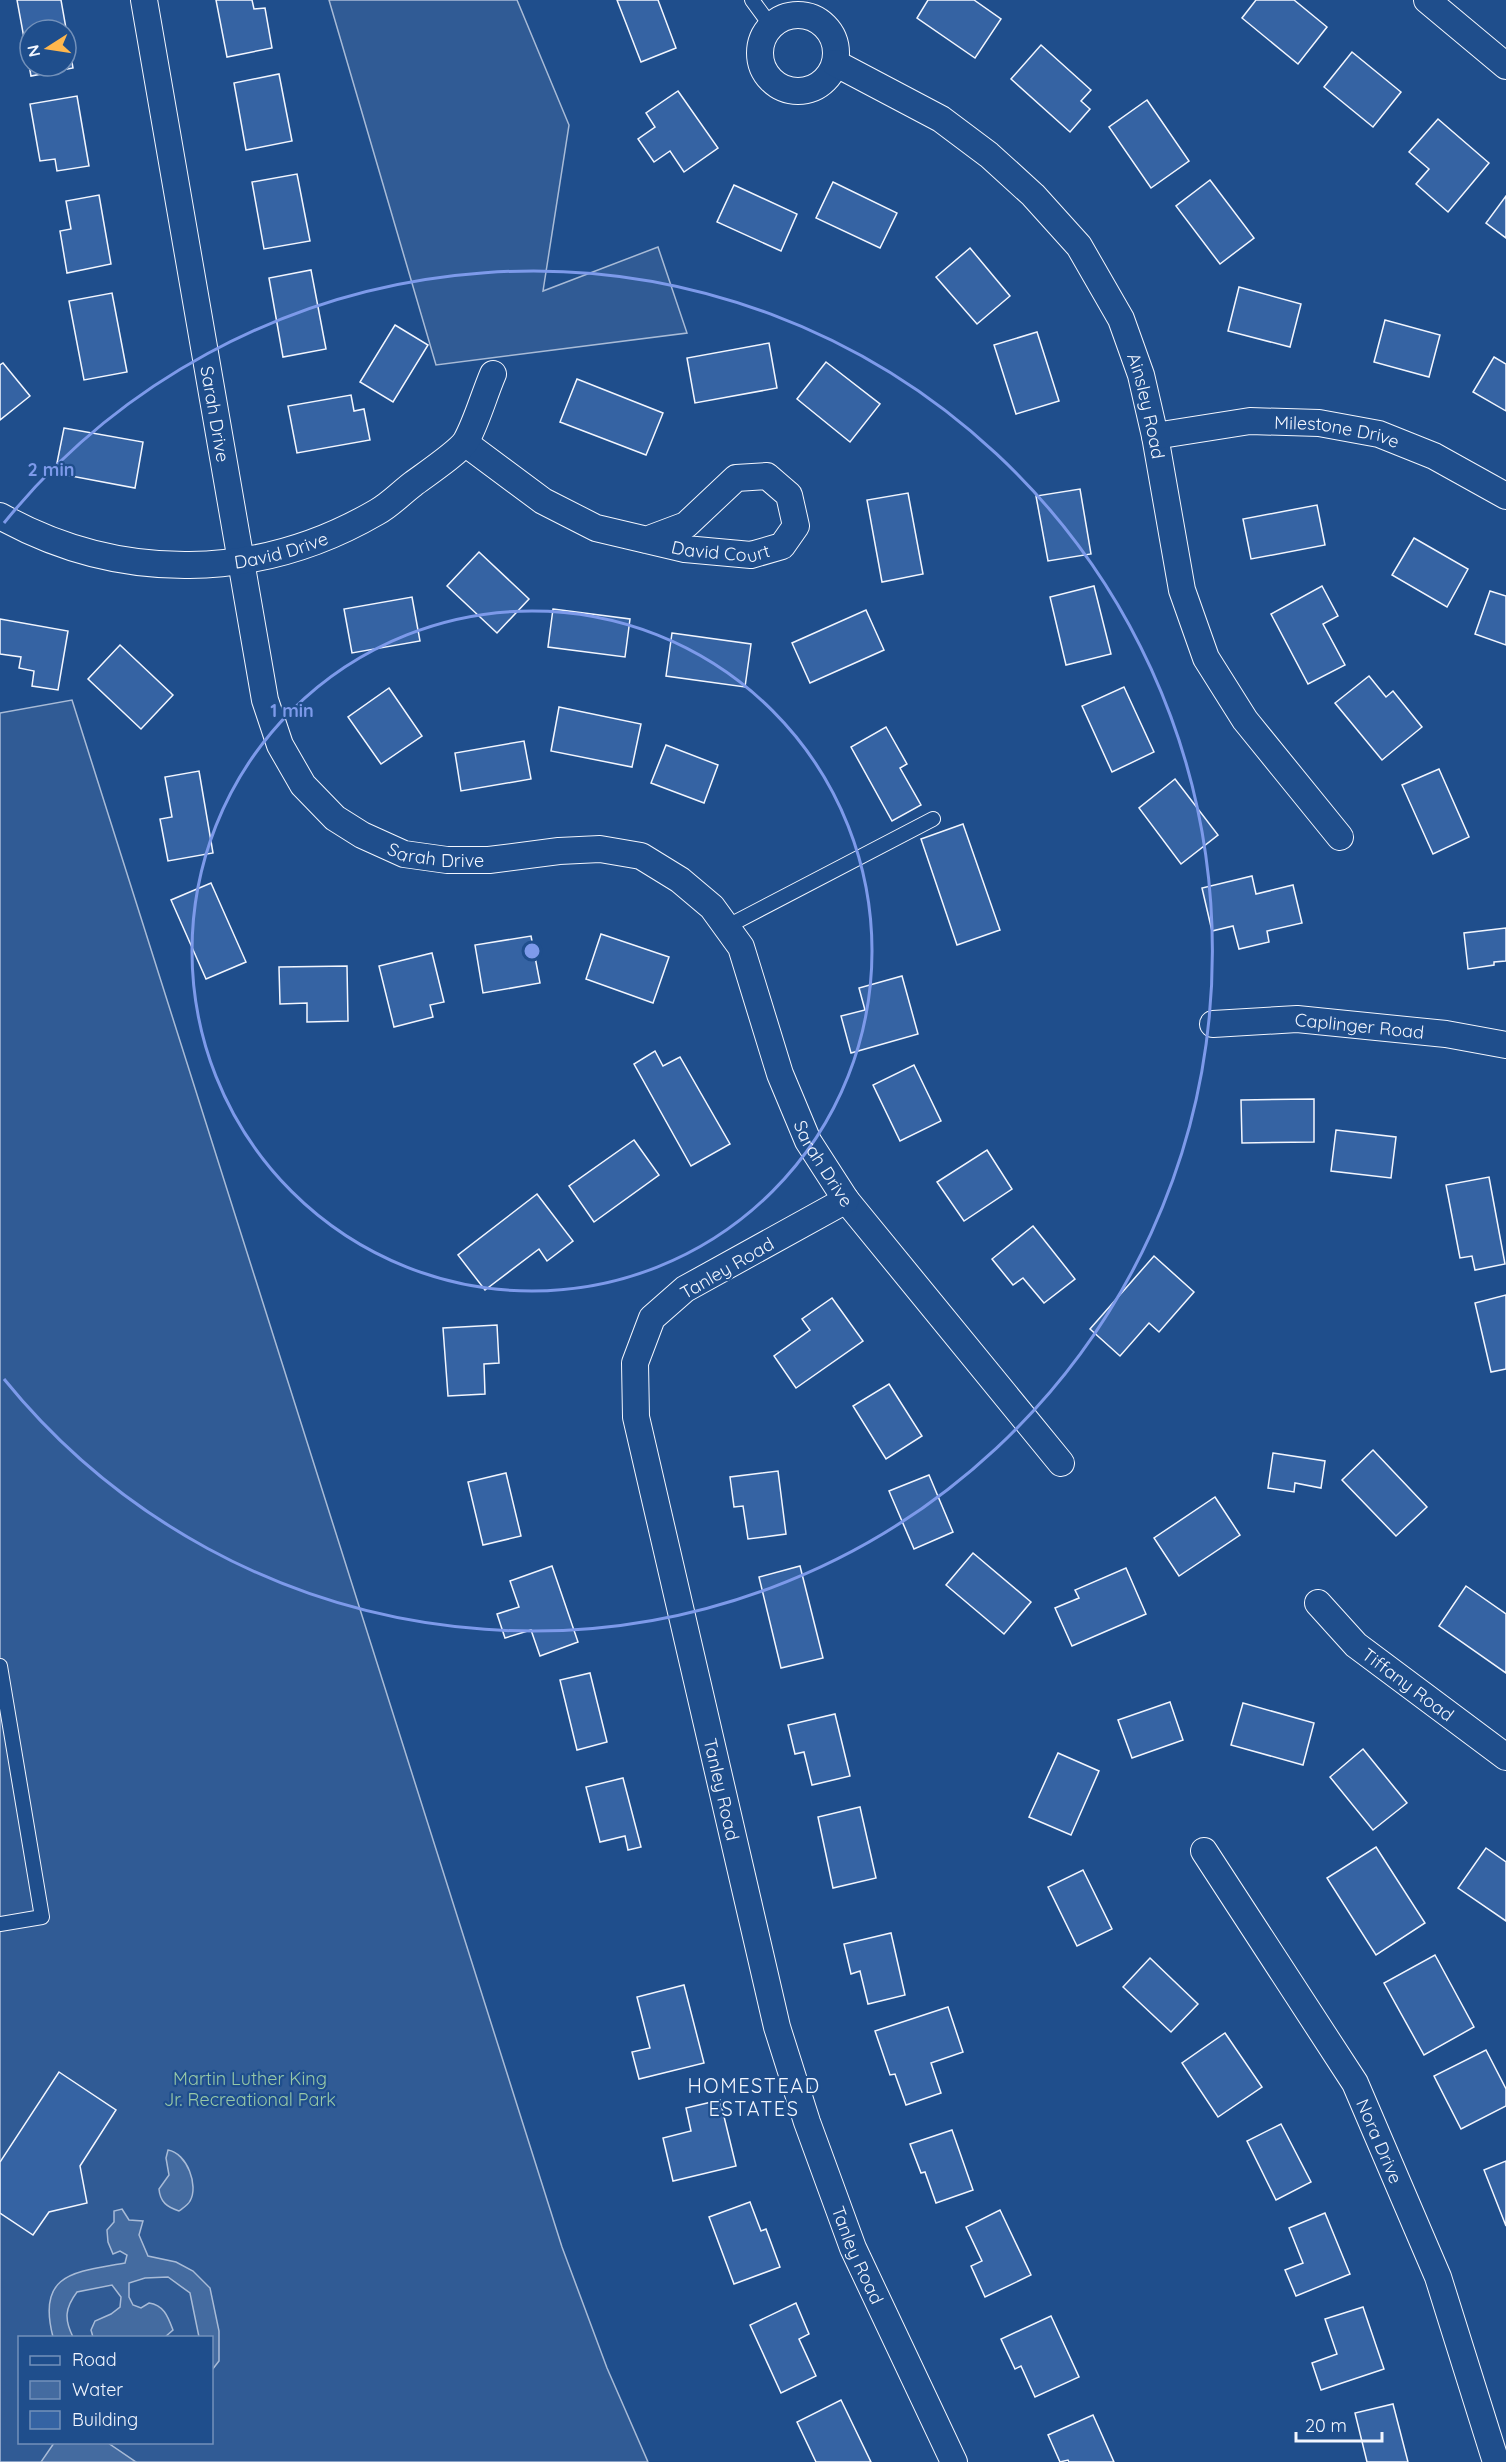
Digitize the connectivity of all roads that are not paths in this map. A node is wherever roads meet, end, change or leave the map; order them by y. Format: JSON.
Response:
{"nodes":[{"id":1,"x":144,"y":0,"type":"edge"},
{"id":2,"x":753,"y":0,"type":"edge"},
{"id":3,"x":1426,"y":0,"type":"edge"},
{"id":4,"x":771,"y":26,"type":"junction"},
{"id":5,"x":835,"y":63,"type":"junction"},
{"id":6,"x":1506,"y":66,"type":"edge"},
{"id":7,"x":493,"y":374,"type":"dead end"},
{"id":8,"x":1155,"y":436,"type":"junction"},
{"id":9,"x":465,"y":443,"type":"junction"},
{"id":10,"x":1506,"y":496,"type":"edge"},
{"id":11,"x":0,"y":516,"type":"edge"},
{"id":12,"x":646,"y":540,"type":"junction"},
{"id":13,"x":242,"y":562,"type":"junction"},
{"id":14,"x":933,"y":819,"type":"dead end"},
{"id":15,"x":1340,"y":837,"type":"dead end"},
{"id":16,"x":726,"y":927,"type":"junction"},
{"id":17,"x":1213,"y":1024,"type":"dead end"},
{"id":18,"x":1506,"y":1046,"type":"edge"},
{"id":19,"x":846,"y":1200,"type":"junction"},
{"id":20,"x":1061,"y":1463,"type":"dead end"},
{"id":21,"x":1318,"y":1603,"type":"dead end"},
{"id":22,"x":0,"y":1666,"type":"edge"},
{"id":23,"x":1506,"y":1757,"type":"edge"},
{"id":24,"x":1204,"y":1851,"type":"dead end"},
{"id":25,"x":0,"y":1924,"type":"edge"},
{"id":26,"x":954,"y":2462,"type":"edge"},
{"id":27,"x":1497,"y":2462,"type":"edge"}],
"edges":[{"from":1,"to":13,"type":"street","name":"Sarah Drive"},
{"from":2,"to":4,"type":"lane"},
{"from":3,"to":6,"type":"street"},
{"from":4,"to":5,"type":"street"},
{"from":4,"to":5,"type":"street"},
{"from":5,"to":8,"type":"street","name":"Ainsley Road"},
{"from":7,"to":9,"type":"street","name":"David Drive"},
{"from":8,"to":10,"type":"street","name":"Milestone Drive"},
{"from":8,"to":15,"type":"street","name":"Ainsley Road"},
{"from":9,"to":12,"type":"street","name":"David Court"},
{"from":9,"to":13,"type":"street","name":"David Drive"},
{"from":11,"to":13,"type":"street","name":"David Drive"},
{"from":12,"to":12,"type":"street","name":"David Court"},
{"from":13,"to":16,"type":"street","name":"Sarah Drive"},
{"from":14,"to":16,"type":"lane"},
{"from":16,"to":19,"type":"street","name":"Sarah Drive"},
{"from":17,"to":18,"type":"street","name":"Caplinger Road"},
{"from":19,"to":20,"type":"street","name":"Sarah Drive"},
{"from":19,"to":26,"type":"street","name":"Tanley Road"},
{"from":21,"to":23,"type":"street","name":"Tiffany Road"},
{"from":22,"to":25,"type":"lane"},
{"from":24,"to":27,"type":"street","name":"Nora Drive"}]}
